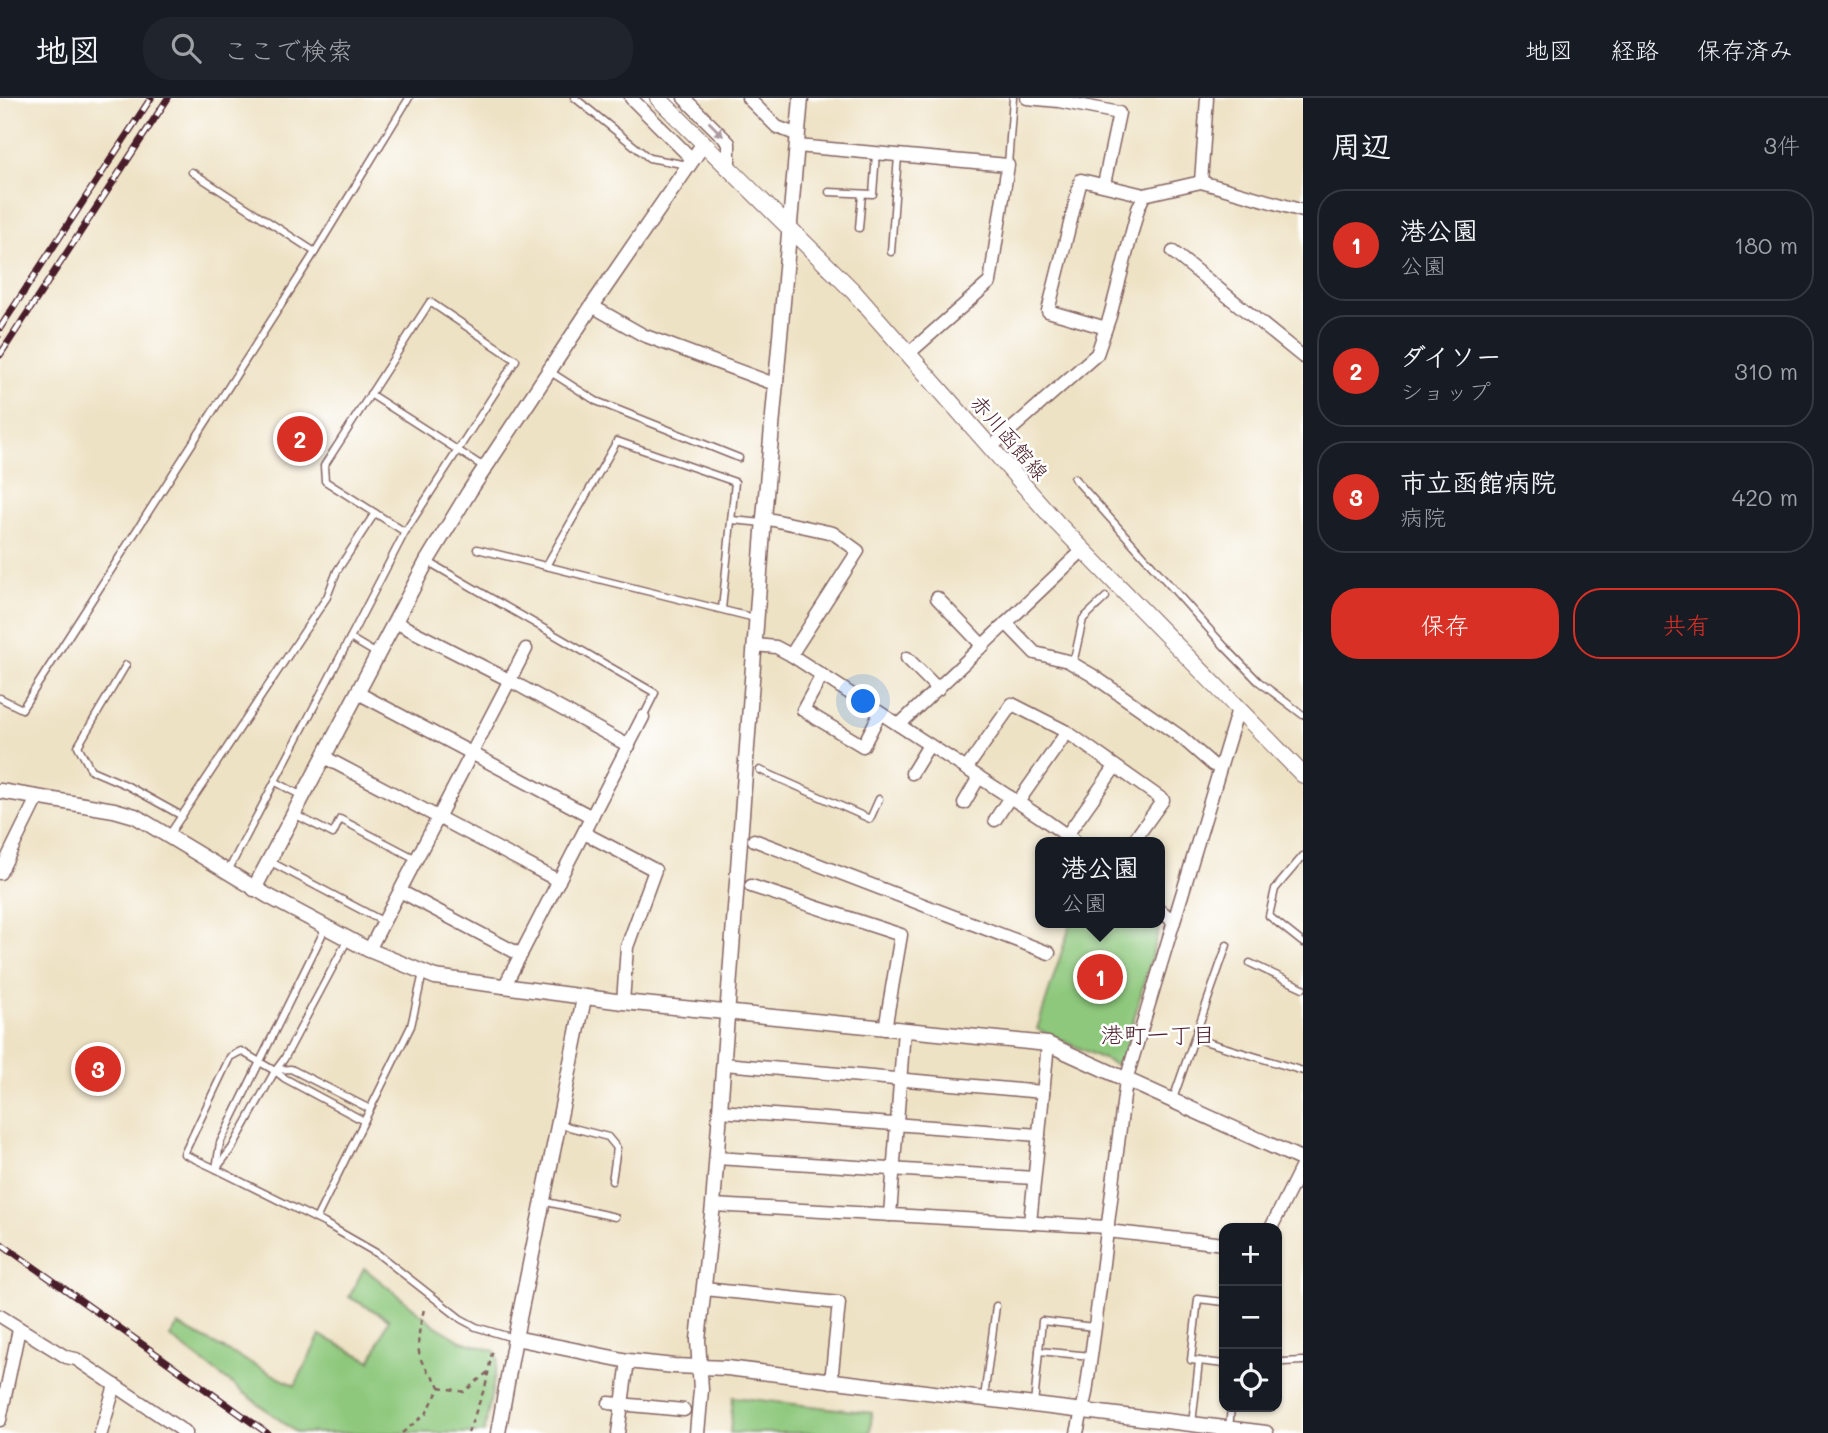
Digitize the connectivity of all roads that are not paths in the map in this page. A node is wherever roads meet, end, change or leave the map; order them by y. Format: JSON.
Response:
{"nodes":[{"id":1,"x":409,"y":98,"type":"edge"},
{"id":2,"x":575,"y":98,"type":"edge"},
{"id":3,"x":631,"y":98,"type":"edge"},
{"id":4,"x":658,"y":98,"type":"edge"},
{"id":5,"x":684,"y":98,"type":"edge"},
{"id":6,"x":748,"y":98,"type":"edge"},
{"id":7,"x":801,"y":98,"type":"edge"},
{"id":8,"x":1013,"y":98,"type":"edge"},
{"id":9,"x":1027,"y":98,"type":"edge"},
{"id":10,"x":1207,"y":98,"type":"edge"},
{"id":11,"x":797,"y":140,"type":"junction"},
{"id":12,"x":704,"y":143,"type":"junction"},
{"id":13,"x":876,"y":153,"type":"junction"},
{"id":14,"x":898,"y":156,"type":"junction"},
{"id":15,"x":690,"y":162,"type":"junction"},
{"id":16,"x":1008,"y":165,"type":"junction"},
{"id":17,"x":729,"y":169,"type":"junction"},
{"id":18,"x":192,"y":172,"type":"dead end"},
{"id":19,"x":1200,"y":182,"type":"junction"},
{"id":20,"x":1104,"y":184,"type":"junction"},
{"id":21,"x":829,"y":192,"type":"dead end"},
{"id":22,"x":863,"y":194,"type":"junction"},
{"id":23,"x":1144,"y":195,"type":"junction"},
{"id":24,"x":1303,"y":211,"type":"edge"},
{"id":25,"x":859,"y":228,"type":"dead end"},
{"id":26,"x":791,"y":231,"type":"junction"},
{"id":27,"x":315,"y":252,"type":"junction"},
{"id":28,"x":1173,"y":252,"type":"dead end"},
{"id":29,"x":891,"y":253,"type":"dead end"},
{"id":30,"x":592,"y":306,"type":"junction"},
{"id":31,"x":1106,"y":327,"type":"junction"},
{"id":32,"x":908,"y":354,"type":"junction"},
{"id":33,"x":1303,"y":357,"type":"edge"},
{"id":34,"x":549,"y":371,"type":"junction"},
{"id":35,"x":777,"y":384,"type":"junction"},
{"id":36,"x":370,"y":394,"type":"junction"},
{"id":37,"x":990,"y":448,"type":"junction"},
{"id":38,"x":458,"y":450,"type":"junction"},
{"id":39,"x":738,"y":458,"type":"dead end"},
{"id":40,"x":485,"y":468,"type":"junction"},
{"id":41,"x":1074,"y":478,"type":"dead end"},
{"id":42,"x":375,"y":513,"type":"junction"},
{"id":43,"x":732,"y":520,"type":"junction"},
{"id":44,"x":763,"y":521,"type":"junction"},
{"id":45,"x":405,"y":532,"type":"junction"},
{"id":46,"x":477,"y":549,"type":"dead end"},
{"id":47,"x":1083,"y":550,"type":"junction"},
{"id":48,"x":427,"y":561,"type":"junction"},
{"id":49,"x":546,"y":566,"type":"junction"},
{"id":50,"x":1106,"y":597,"type":"dead end"},
{"id":51,"x":937,"y":598,"type":"dead end"},
{"id":52,"x":722,"y":610,"type":"junction"},
{"id":53,"x":757,"y":618,"type":"junction"},
{"id":54,"x":395,"y":622,"type":"junction"},
{"id":55,"x":1006,"y":623,"type":"junction"},
{"id":56,"x":350,"y":638,"type":"junction"},
{"id":57,"x":755,"y":645,"type":"junction"},
{"id":58,"x":983,"y":646,"type":"junction"},
{"id":59,"x":526,"y":649,"type":"dead end"},
{"id":60,"x":378,"y":655,"type":"junction"},
{"id":61,"x":791,"y":655,"type":"junction"},
{"id":62,"x":907,"y":658,"type":"dead end"},
{"id":63,"x":1071,"y":663,"type":"junction"},
{"id":64,"x":126,"y":665,"type":"dead end"},
{"id":65,"x":822,"y":675,"type":"junction"},
{"id":66,"x":509,"y":680,"type":"junction"},
{"id":67,"x":938,"y":689,"type":"junction"},
{"id":68,"x":358,"y":694,"type":"junction"},
{"id":69,"x":0,"y":698,"type":"edge"},
{"id":70,"x":1238,"y":709,"type":"junction"},
{"id":71,"x":880,"y":713,"type":"junction"},
{"id":72,"x":1303,"y":715,"type":"edge"},
{"id":73,"x":643,"y":717,"type":"joint"},
{"id":74,"x":899,"y":726,"type":"junction"},
{"id":75,"x":1066,"y":732,"type":"junction"},
{"id":76,"x":929,"y":745,"type":"junction"},
{"id":77,"x":629,"y":746,"type":"junction"},
{"id":78,"x":471,"y":754,"type":"junction"},
{"id":79,"x":324,"y":757,"type":"junction"},
{"id":80,"x":1213,"y":765,"type":"dead end"},
{"id":81,"x":1115,"y":767,"type":"junction"},
{"id":82,"x":966,"y":769,"type":"junction"},
{"id":83,"x":760,"y":770,"type":"dead end"},
{"id":84,"x":912,"y":773,"type":"dead end"},
{"id":85,"x":1303,"y":775,"type":"edge"},
{"id":86,"x":979,"y":777,"type":"junction"},
{"id":87,"x":276,"y":782,"type":"junction"},
{"id":88,"x":0,"y":791,"type":"edge"},
{"id":89,"x":303,"y":797,"type":"junction"},
{"id":90,"x":37,"y":798,"type":"junction"},
{"id":91,"x":879,"y":799,"type":"dead end"},
{"id":92,"x":1014,"y":799,"type":"junction"},
{"id":93,"x":964,"y":803,"type":"dead end"},
{"id":94,"x":294,"y":814,"type":"junction"},
{"id":95,"x":182,"y":816,"type":"junction"},
{"id":96,"x":439,"y":817,"type":"junction"},
{"id":97,"x":592,"y":817,"type":"junction"},
{"id":98,"x":995,"y":820,"type":"dead end"},
{"id":99,"x":584,"y":833,"type":"junction"},
{"id":100,"x":169,"y":835,"type":"junction"},
{"id":101,"x":1068,"y":837,"type":"edge"},
{"id":102,"x":1072,"y":837,"type":"edge"},
{"id":103,"x":1137,"y":837,"type":"edge"},
{"id":104,"x":754,"y":840,"type":"dead end"},
{"id":105,"x":1303,"y":856,"type":"edge"},
{"id":106,"x":416,"y":859,"type":"junction"},
{"id":107,"x":269,"y":861,"type":"junction"},
{"id":108,"x":227,"y":872,"type":"junction"},
{"id":109,"x":0,"y":873,"type":"edge"},
{"id":110,"x":559,"y":881,"type":"junction"},
{"id":111,"x":751,"y":886,"type":"dead end"},
{"id":112,"x":254,"y":889,"type":"junction"},
{"id":113,"x":400,"y":891,"type":"junction"},
{"id":114,"x":1165,"y":914,"type":"edge"},
{"id":115,"x":384,"y":922,"type":"junction"},
{"id":116,"x":1174,"y":922,"type":"junction"},
{"id":117,"x":326,"y":927,"type":"junction"},
{"id":118,"x":348,"y":939,"type":"junction"},
{"id":119,"x":1303,"y":943,"type":"edge"},
{"id":120,"x":1227,"y":944,"type":"dead end"},
{"id":121,"x":369,"y":950,"type":"junction"},
{"id":122,"x":1049,"y":953,"type":"dead end"},
{"id":123,"x":521,"y":955,"type":"junction"},
{"id":124,"x":1250,"y":963,"type":"dead end"},
{"id":125,"x":423,"y":973,"type":"junction"},
{"id":126,"x":504,"y":988,"type":"junction"},
{"id":127,"x":1303,"y":988,"type":"edge"},
{"id":128,"x":584,"y":998,"type":"junction"},
{"id":129,"x":623,"y":1002,"type":"junction"},
{"id":130,"x":726,"y":1012,"type":"junction"},
{"id":131,"x":885,"y":1028,"type":"junction"},
{"id":132,"x":905,"y":1030,"type":"junction"},
{"id":133,"x":1194,"y":1038,"type":"junction"},
{"id":134,"x":1048,"y":1044,"type":"junction"},
{"id":135,"x":261,"y":1063,"type":"junction"},
{"id":136,"x":724,"y":1064,"type":"junction"},
{"id":137,"x":275,"y":1070,"type":"junction"},
{"id":138,"x":1303,"y":1071,"type":"edge"},
{"id":139,"x":900,"y":1080,"type":"junction"},
{"id":140,"x":1126,"y":1080,"type":"junction"},
{"id":141,"x":1043,"y":1092,"type":"junction"},
{"id":142,"x":1173,"y":1101,"type":"junction"},
{"id":143,"x":369,"y":1108,"type":"junction"},
{"id":144,"x":720,"y":1111,"type":"junction"},
{"id":145,"x":364,"y":1121,"type":"junction"},
{"id":146,"x":558,"y":1124,"type":"junction"},
{"id":147,"x":897,"y":1125,"type":"junction"},
{"id":148,"x":1039,"y":1135,"type":"junction"},
{"id":149,"x":716,"y":1157,"type":"junction"},
{"id":150,"x":1303,"y":1162,"type":"edge"},
{"id":151,"x":216,"y":1169,"type":"junction"},
{"id":152,"x":893,"y":1170,"type":"junction"},
{"id":153,"x":1034,"y":1178,"type":"junction"},
{"id":154,"x":612,"y":1181,"type":"dead end"},
{"id":155,"x":542,"y":1200,"type":"junction"},
{"id":156,"x":713,"y":1205,"type":"junction"},
{"id":157,"x":890,"y":1215,"type":"junction"},
{"id":158,"x":615,"y":1217,"type":"dead end"},
{"id":159,"x":316,"y":1219,"type":"junction"},
{"id":160,"x":1030,"y":1223,"type":"junction"},
{"id":161,"x":1273,"y":1223,"type":"edge"},
{"id":162,"x":1107,"y":1229,"type":"junction"},
{"id":163,"x":1219,"y":1243,"type":"edge"},
{"id":164,"x":705,"y":1289,"type":"junction"},
{"id":165,"x":1219,"y":1301,"type":"edge"},
{"id":166,"x":996,"y":1306,"type":"dead end"},
{"id":167,"x":0,"y":1316,"type":"edge"},
{"id":168,"x":1095,"y":1327,"type":"junction"},
{"id":169,"x":19,"y":1329,"type":"junction"},
{"id":170,"x":515,"y":1338,"type":"junction"},
{"id":171,"x":1039,"y":1351,"type":"junction"},
{"id":172,"x":1091,"y":1356,"type":"junction"},
{"id":173,"x":628,"y":1361,"type":"junction"},
{"id":174,"x":1199,"y":1361,"type":"junction"},
{"id":175,"x":1303,"y":1361,"type":"edge"},
{"id":176,"x":1283,"y":1362,"type":"dead end"},
{"id":177,"x":1219,"y":1363,"type":"edge"},
{"id":178,"x":700,"y":1368,"type":"junction"},
{"id":179,"x":831,"y":1382,"type":"junction"},
{"id":180,"x":115,"y":1385,"type":"junction"},
{"id":181,"x":984,"y":1399,"type":"junction"},
{"id":182,"x":616,"y":1404,"type":"junction"},
{"id":183,"x":1034,"y":1405,"type":"junction"},
{"id":184,"x":684,"y":1410,"type":"dead end"},
{"id":185,"x":1081,"y":1410,"type":"junction"},
{"id":186,"x":1231,"y":1412,"type":"edge"},
{"id":187,"x":0,"y":1420,"type":"edge"},
{"id":188,"x":1192,"y":1424,"type":"junction"},
{"id":189,"x":1229,"y":1429,"type":"junction"},
{"id":190,"x":101,"y":1433,"type":"edge"},
{"id":191,"x":184,"y":1433,"type":"edge"},
{"id":192,"x":498,"y":1433,"type":"edge"},
{"id":193,"x":618,"y":1433,"type":"edge"},
{"id":194,"x":697,"y":1433,"type":"edge"},
{"id":195,"x":1077,"y":1433,"type":"edge"},
{"id":196,"x":1266,"y":1433,"type":"edge"}],
"edges":[{"from":1,"to":27,"type":"lane"},
{"from":2,"to":15,"type":"lane"},
{"from":3,"to":15,"type":"street"},
{"from":4,"to":12,"type":"main road","name":"赤川函館線"},
{"from":5,"to":17,"type":"street","one_way":true},
{"from":6,"to":11,"type":"street"},
{"from":7,"to":11,"type":"street"},
{"from":8,"to":16,"type":"lane"},
{"from":9,"to":20,"type":"street"},
{"from":10,"to":19,"type":"street"},
{"from":11,"to":13,"type":"street"},
{"from":11,"to":26,"type":"street"},
{"from":12,"to":15,"type":"street"},
{"from":12,"to":17,"type":"main road","name":"赤川函館線"},
{"from":13,"to":14,"type":"street"},
{"from":13,"to":22,"type":"lane"},
{"from":14,"to":16,"type":"street"},
{"from":14,"to":29,"type":"lane"},
{"from":15,"to":30,"type":"street"},
{"from":16,"to":32,"type":"street"},
{"from":17,"to":26,"type":"main road","name":"赤川函館線"},
{"from":18,"to":27,"type":"lane"},
{"from":19,"to":23,"type":"street"},
{"from":19,"to":24,"type":"street"},
{"from":20,"to":23,"type":"street"},
{"from":20,"to":31,"type":"street"},
{"from":21,"to":22,"type":"lane"},
{"from":22,"to":25,"type":"lane"},
{"from":23,"to":31,"type":"street"},
{"from":26,"to":32,"type":"main road","name":"赤川函館線"},
{"from":26,"to":35,"type":"street"},
{"from":27,"to":69,"type":"lane"},
{"from":28,"to":33,"type":"street"},
{"from":30,"to":34,"type":"street"},
{"from":30,"to":35,"type":"street"},
{"from":31,"to":37,"type":"street"},
{"from":32,"to":37,"type":"main road","name":"赤川函館線"},
{"from":34,"to":39,"type":"lane"},
{"from":34,"to":40,"type":"street"},
{"from":35,"to":44,"type":"street"},
{"from":36,"to":38,"type":"lane"},
{"from":36,"to":38,"type":"lane"},
{"from":36,"to":42,"type":"lane"},
{"from":37,"to":47,"type":"main road","name":"赤川函館線"},
{"from":38,"to":40,"type":"lane"},
{"from":38,"to":45,"type":"lane"},
{"from":40,"to":48,"type":"street"},
{"from":41,"to":72,"type":"lane"},
{"from":42,"to":45,"type":"lane"},
{"from":42,"to":95,"type":"lane"},
{"from":43,"to":44,"type":"lane"},
{"from":43,"to":49,"type":"lane"},
{"from":43,"to":52,"type":"lane"},
{"from":44,"to":53,"type":"street"},
{"from":44,"to":61,"type":"street"},
{"from":45,"to":56,"type":"lane"},
{"from":46,"to":49,"type":"lane"},
{"from":47,"to":55,"type":"street"},
{"from":47,"to":70,"type":"main road","name":"赤川函館線"},
{"from":48,"to":54,"type":"street"},
{"from":48,"to":73,"type":"lane"},
{"from":49,"to":52,"type":"lane"},
{"from":50,"to":63,"type":"lane"},
{"from":51,"to":58,"type":"street"},
{"from":52,"to":53,"type":"lane"},
{"from":53,"to":57,"type":"street"},
{"from":54,"to":60,"type":"street"},
{"from":54,"to":66,"type":"street"},
{"from":55,"to":58,"type":"street"},
{"from":55,"to":63,"type":"street"},
{"from":56,"to":60,"type":"lane"},
{"from":56,"to":87,"type":"lane"},
{"from":57,"to":61,"type":"street"},
{"from":57,"to":130,"type":"street"},
{"from":58,"to":67,"type":"street"},
{"from":59,"to":66,"type":"street"},
{"from":60,"to":68,"type":"street"},
{"from":61,"to":65,"type":"street"},
{"from":62,"to":67,"type":"street"},
{"from":63,"to":80,"type":"street"},
{"from":64,"to":95,"type":"lane"},
{"from":65,"to":71,"type":"street"},
{"from":65,"to":71,"type":"street"},
{"from":66,"to":77,"type":"street"},
{"from":66,"to":78,"type":"street"},
{"from":67,"to":74,"type":"street"},
{"from":68,"to":78,"type":"street"},
{"from":68,"to":79,"type":"street"},
{"from":70,"to":85,"type":"main road","name":"赤川函館線"},
{"from":70,"to":116,"type":"street"},
{"from":71,"to":74,"type":"street"},
{"from":73,"to":77,"type":"street"},
{"from":74,"to":76,"type":"street"},
{"from":75,"to":81,"type":"street"},
{"from":75,"to":82,"type":"street"},
{"from":75,"to":92,"type":"street"},
{"from":76,"to":82,"type":"street"},
{"from":76,"to":84,"type":"street"},
{"from":77,"to":97,"type":"street"},
{"from":78,"to":96,"type":"street"},
{"from":78,"to":97,"type":"street"},
{"from":79,"to":89,"type":"street"},
{"from":79,"to":96,"type":"street"},
{"from":81,"to":102,"type":"street"},
{"from":81,"to":103,"type":"street"},
{"from":82,"to":86,"type":"street"},
{"from":83,"to":91,"type":"lane"},
{"from":86,"to":92,"type":"street"},
{"from":86,"to":93,"type":"street"},
{"from":87,"to":89,"type":"lane"},
{"from":87,"to":108,"type":"lane"},
{"from":88,"to":90,"type":"street"},
{"from":89,"to":94,"type":"street"},
{"from":90,"to":100,"type":"street"},
{"from":90,"to":109,"type":"street"},
{"from":92,"to":98,"type":"street"},
{"from":92,"to":101,"type":"street"},
{"from":94,"to":106,"type":"lane"},
{"from":94,"to":107,"type":"street"},
{"from":95,"to":100,"type":"lane"},
{"from":96,"to":106,"type":"street"},
{"from":96,"to":110,"type":"street"},
{"from":97,"to":99,"type":"street"},
{"from":99,"to":110,"type":"street"},
{"from":99,"to":129,"type":"street"},
{"from":100,"to":108,"type":"street"},
{"from":104,"to":122,"type":"street"},
{"from":105,"to":119,"type":"lane"},
{"from":106,"to":113,"type":"street"},
{"from":107,"to":112,"type":"street"},
{"from":107,"to":115,"type":"lane"},
{"from":108,"to":112,"type":"street"},
{"from":110,"to":123,"type":"street"},
{"from":111,"to":131,"type":"street"},
{"from":112,"to":117,"type":"street"},
{"from":113,"to":115,"type":"street"},
{"from":113,"to":123,"type":"street"},
{"from":114,"to":116,"type":"street"},
{"from":115,"to":121,"type":"street"},
{"from":116,"to":140,"type":"street"},
{"from":117,"to":118,"type":"street"},
{"from":117,"to":135,"type":"lane"},
{"from":118,"to":121,"type":"street"},
{"from":118,"to":137,"type":"lane"},
{"from":120,"to":133,"type":"lane"},
{"from":121,"to":125,"type":"street"},
{"from":123,"to":126,"type":"street"},
{"from":124,"to":127,"type":"lane"},
{"from":125,"to":126,"type":"street"},
{"from":125,"to":143,"type":"lane"},
{"from":126,"to":128,"type":"street"},
{"from":128,"to":129,"type":"street"},
{"from":128,"to":146,"type":"street"},
{"from":129,"to":130,"type":"street"},
{"from":130,"to":131,"type":"street"},
{"from":130,"to":136,"type":"street"},
{"from":131,"to":132,"type":"street"},
{"from":132,"to":134,"type":"street"},
{"from":132,"to":139,"type":"street"},
{"from":133,"to":138,"type":"lane"},
{"from":133,"to":142,"type":"lane"},
{"from":134,"to":140,"type":"street"},
{"from":134,"to":141,"type":"street"},
{"from":135,"to":137,"type":"lane"},
{"from":135,"to":151,"type":"lane"},
{"from":135,"to":151,"type":"lane"},
{"from":136,"to":139,"type":"street"},
{"from":136,"to":144,"type":"street"},
{"from":137,"to":143,"type":"lane"},
{"from":137,"to":145,"type":"lane"},
{"from":137,"to":151,"type":"lane"},
{"from":139,"to":141,"type":"street"},
{"from":139,"to":147,"type":"street"},
{"from":140,"to":142,"type":"street"},
{"from":140,"to":162,"type":"street"},
{"from":141,"to":148,"type":"street"},
{"from":142,"to":150,"type":"street"},
{"from":143,"to":145,"type":"lane"},
{"from":144,"to":147,"type":"street"},
{"from":144,"to":149,"type":"street"},
{"from":145,"to":159,"type":"lane"},
{"from":146,"to":154,"type":"lane"},
{"from":146,"to":155,"type":"street"},
{"from":147,"to":148,"type":"street"},
{"from":147,"to":152,"type":"street"},
{"from":148,"to":153,"type":"street"},
{"from":149,"to":152,"type":"street"},
{"from":149,"to":156,"type":"street"},
{"from":150,"to":161,"type":"street"},
{"from":151,"to":159,"type":"lane"},
{"from":152,"to":153,"type":"street"},
{"from":152,"to":157,"type":"street"},
{"from":153,"to":160,"type":"street"},
{"from":155,"to":158,"type":"lane"},
{"from":155,"to":170,"type":"street"},
{"from":156,"to":157,"type":"street"},
{"from":156,"to":164,"type":"street"},
{"from":157,"to":160,"type":"street"},
{"from":159,"to":170,"type":"lane"},
{"from":160,"to":162,"type":"street"},
{"from":162,"to":163,"type":"street"},
{"from":162,"to":168,"type":"street"},
{"from":164,"to":178,"type":"street"},
{"from":164,"to":179,"type":"street"},
{"from":165,"to":174,"type":"lane"},
{"from":166,"to":181,"type":"lane"},
{"from":167,"to":169,"type":"street"},
{"from":168,"to":171,"type":"lane"},
{"from":168,"to":172,"type":"street"},
{"from":169,"to":180,"type":"street"},
{"from":169,"to":187,"type":"street"},
{"from":170,"to":173,"type":"street"},
{"from":170,"to":192,"type":"street"},
{"from":171,"to":172,"type":"lane"},
{"from":171,"to":183,"type":"lane"},
{"from":172,"to":185,"type":"street"},
{"from":173,"to":178,"type":"street"},
{"from":173,"to":182,"type":"street"},
{"from":174,"to":177,"type":"lane"},
{"from":174,"to":188,"type":"lane"},
{"from":175,"to":176,"type":"lane"},
{"from":178,"to":179,"type":"street"},
{"from":178,"to":194,"type":"street"},
{"from":179,"to":181,"type":"street"},
{"from":180,"to":190,"type":"street"},
{"from":180,"to":191,"type":"street"},
{"from":181,"to":183,"type":"street"},
{"from":182,"to":184,"type":"street"},
{"from":182,"to":193,"type":"street"},
{"from":183,"to":185,"type":"street"},
{"from":185,"to":188,"type":"street"},
{"from":185,"to":195,"type":"street"},
{"from":186,"to":189,"type":"lane"},
{"from":188,"to":189,"type":"street"},
{"from":189,"to":196,"type":"street"}]}
